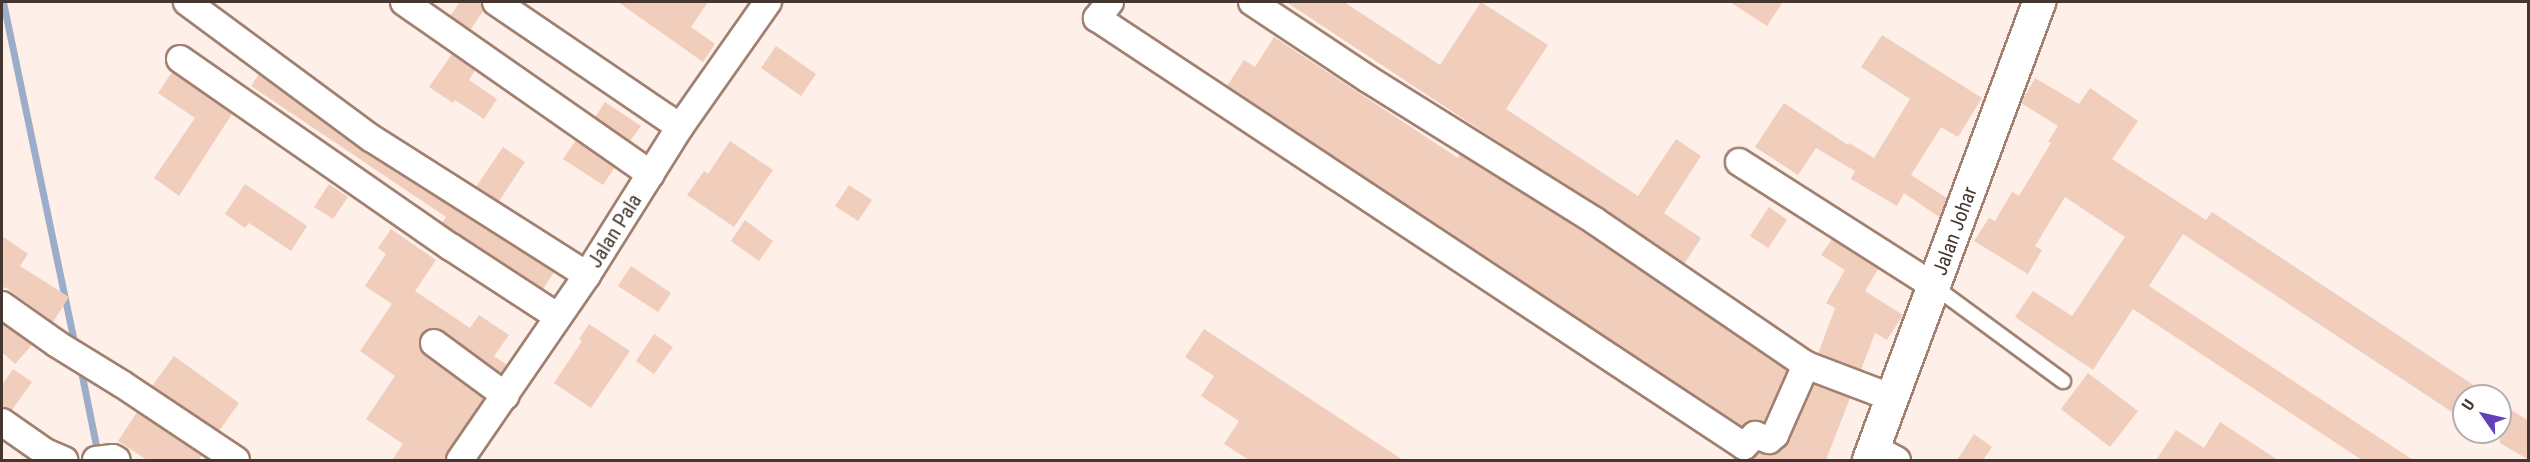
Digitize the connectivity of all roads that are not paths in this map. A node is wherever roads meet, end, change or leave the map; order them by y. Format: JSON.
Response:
{"nodes":[{"id":1,"x":187,"y":2,"type":"edge"},
{"id":2,"x":404,"y":2,"type":"edge"},
{"id":3,"x":495,"y":2,"type":"edge"},
{"id":4,"x":768,"y":2,"type":"edge"},
{"id":5,"x":1110,"y":2,"type":"edge"},
{"id":6,"x":1252,"y":2,"type":"edge"},
{"id":7,"x":2039,"y":2,"type":"edge"},
{"id":8,"x":180,"y":59,"type":"dead end"},
{"id":9,"x":680,"y":128,"type":"junction"},
{"id":10,"x":1740,"y":162,"type":"dead end"},
{"id":11,"x":651,"y":174,"type":"junction"},
{"id":12,"x":587,"y":275,"type":"junction"},
{"id":13,"x":1935,"y":287,"type":"junction"},
{"id":14,"x":2,"y":305,"type":"edge"},
{"id":15,"x":557,"y":316,"type":"junction"},
{"id":16,"x":434,"y":343,"type":"dead end"},
{"id":17,"x":1806,"y":365,"type":"junction"},
{"id":18,"x":2063,"y":381,"type":"dead end"},
{"id":19,"x":506,"y":396,"type":"junction"},
{"id":20,"x":1893,"y":398,"type":"junction"},
{"id":21,"x":2,"y":422,"type":"edge"},
{"id":22,"x":1880,"y":456,"type":"edge"},
{"id":23,"x":64,"y":460,"type":"edge"},
{"id":24,"x":236,"y":460,"type":"edge"},
{"id":25,"x":460,"y":460,"type":"edge"}],
"edges":[{"from":1,"to":12,"type":"street"},
{"from":2,"to":11,"type":"street"},
{"from":3,"to":9,"type":"street"},
{"from":4,"to":9,"type":"street","name":"Jalan Pala"},
{"from":5,"to":17,"type":"street"},
{"from":6,"to":17,"type":"street"},
{"from":7,"to":13,"type":"street","name":"Jalan Johar"},
{"from":8,"to":15,"type":"street"},
{"from":9,"to":11,"type":"street","name":"Jalan Pala"},
{"from":10,"to":13,"type":"street"},
{"from":11,"to":12,"type":"street","name":"Jalan Pala"},
{"from":12,"to":15,"type":"street","name":"Jalan Pala"},
{"from":13,"to":18,"type":"lane"},
{"from":13,"to":20,"type":"street","name":"Jalan Johar"},
{"from":14,"to":24,"type":"street"},
{"from":15,"to":19,"type":"street","name":"Jalan Pala"},
{"from":16,"to":19,"type":"street"},
{"from":17,"to":20,"type":"street"},
{"from":19,"to":25,"type":"street","name":"Jalan Pala"},
{"from":20,"to":22,"type":"street","name":"Jalan Johar"},
{"from":21,"to":23,"type":"street"}]}
